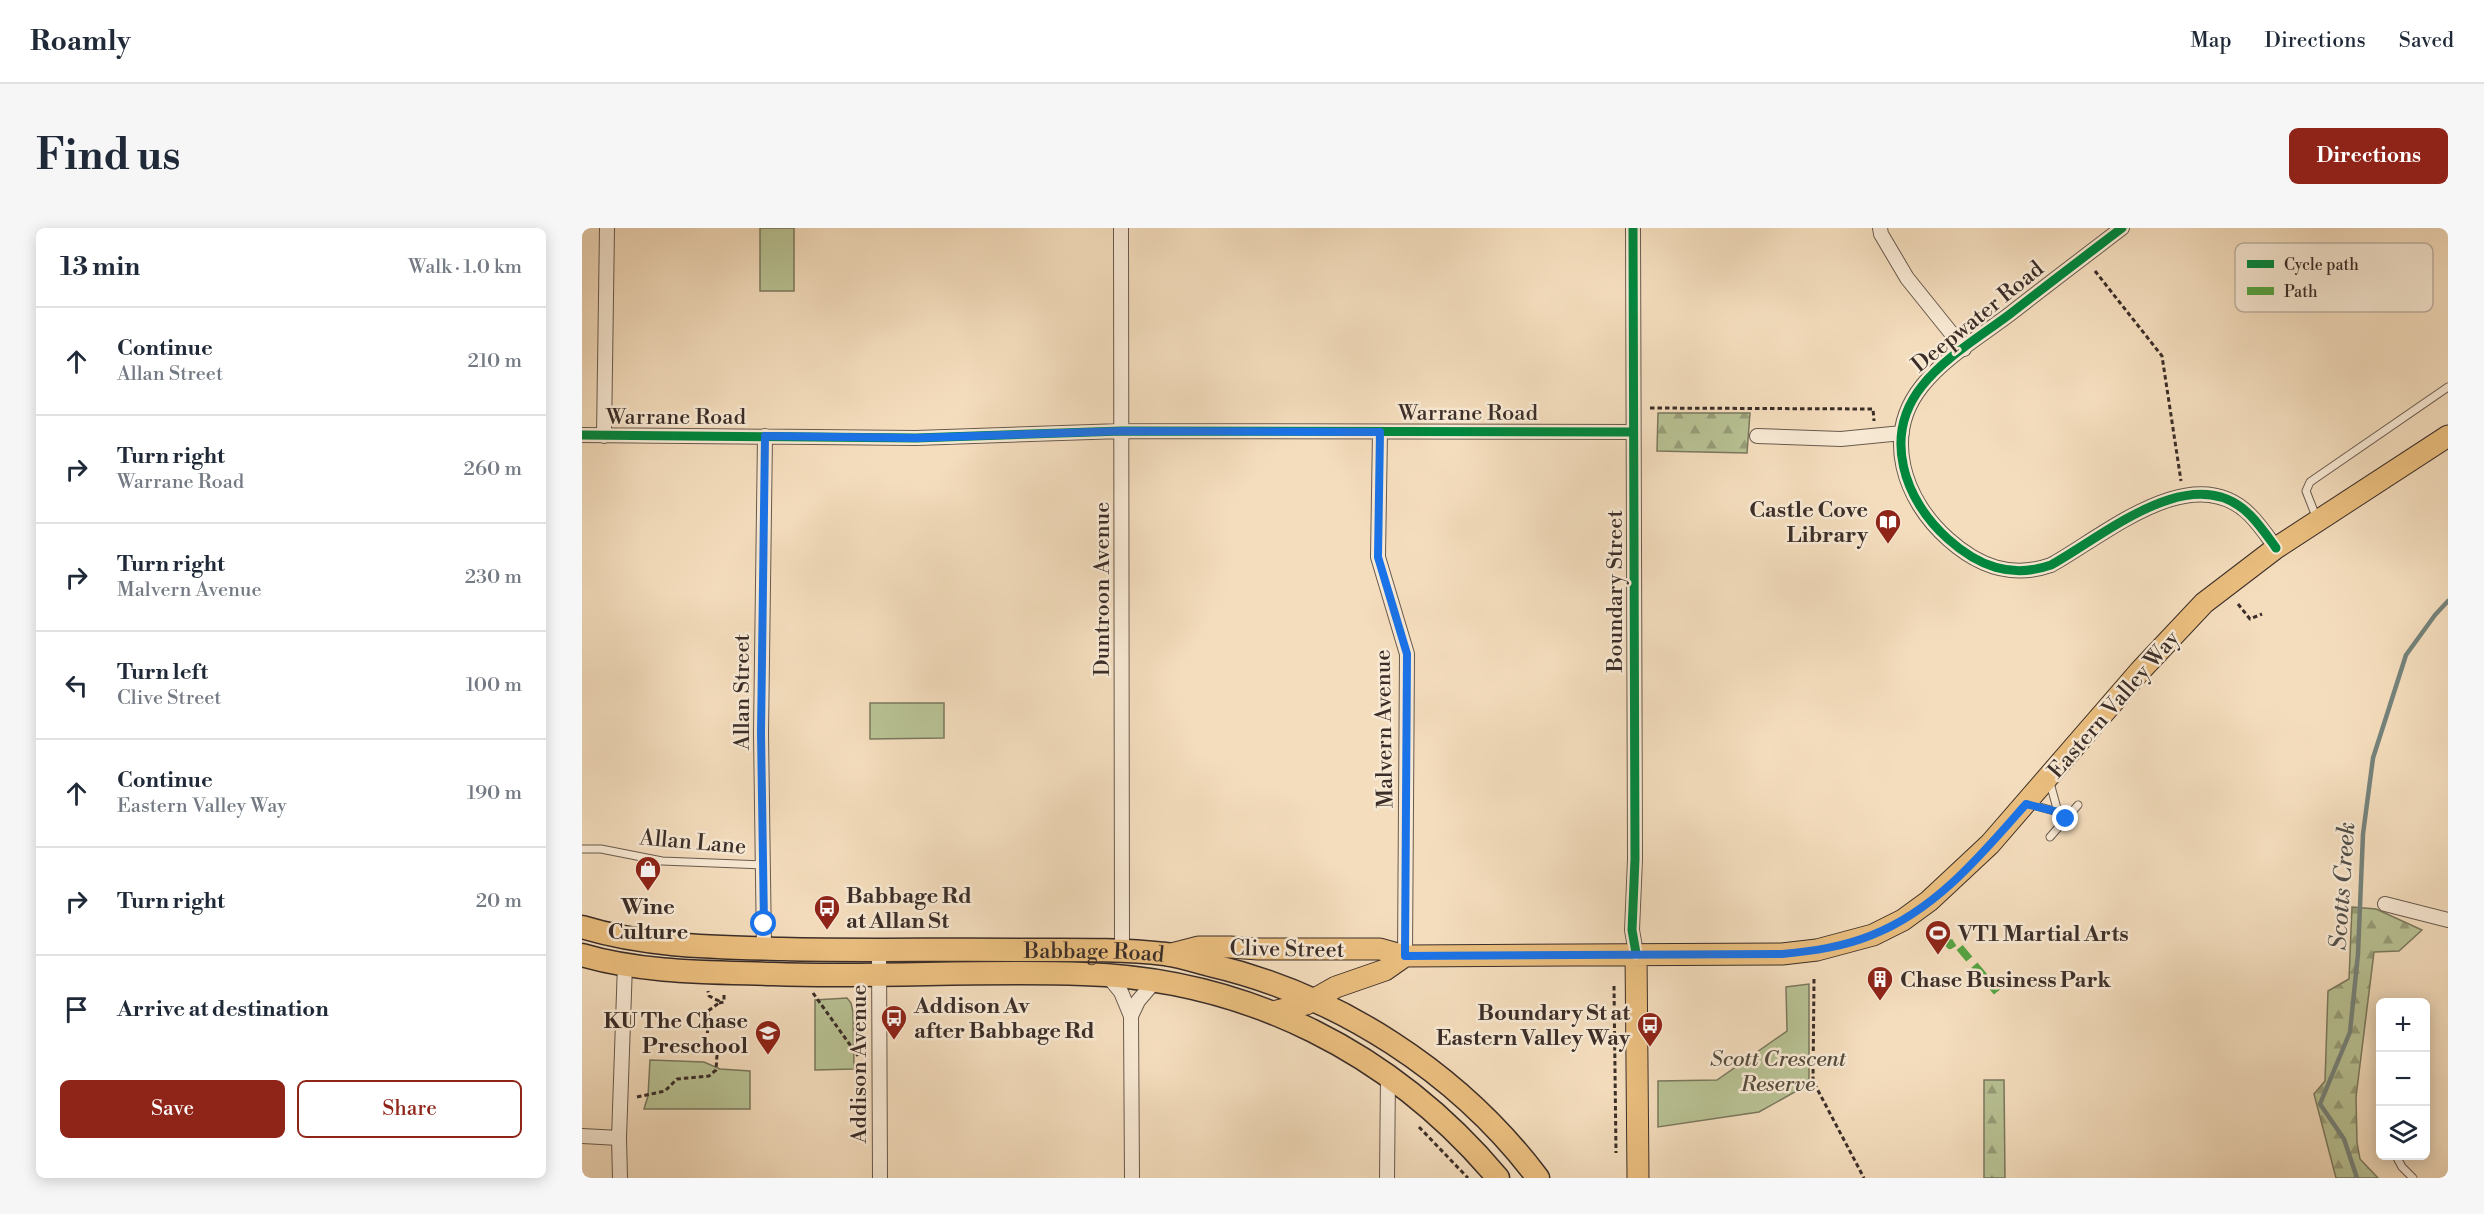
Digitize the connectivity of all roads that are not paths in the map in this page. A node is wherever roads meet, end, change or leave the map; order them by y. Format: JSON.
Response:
{"nodes":[{"id":1,"x":607,"y":228,"type":"edge"},
{"id":2,"x":1121,"y":228,"type":"edge"},
{"id":3,"x":1633,"y":228,"type":"edge"},
{"id":4,"x":1880,"y":228,"type":"edge"},
{"id":5,"x":2122,"y":228,"type":"edge"},
{"id":6,"x":1964,"y":349,"type":"junction"},
{"id":7,"x":2448,"y":387,"type":"edge"},
{"id":8,"x":1122,"y":431,"type":"junction"},
{"id":9,"x":1380,"y":432,"type":"junction"},
{"id":10,"x":1633,"y":432,"type":"junction"},
{"id":11,"x":1902,"y":433,"type":"junction"},
{"id":12,"x":582,"y":435,"type":"edge"},
{"id":13,"x":604,"y":436,"type":"junction"},
{"id":14,"x":765,"y":436,"type":"junction"},
{"id":15,"x":1757,"y":436,"type":"dead end"},
{"id":16,"x":2448,"y":436,"type":"edge"},
{"id":17,"x":2318,"y":522,"type":"junction"},
{"id":18,"x":2276,"y":548,"type":"junction"},
{"id":19,"x":2048,"y":778,"type":"junction"},
{"id":20,"x":2026,"y":804,"type":"junction"},
{"id":21,"x":2078,"y":805,"type":"dead end"},
{"id":22,"x":2058,"y":812,"type":"junction"},
{"id":23,"x":2066,"y":819,"type":"junction"},
{"id":24,"x":2050,"y":837,"type":"dead end"},
{"id":25,"x":582,"y":849,"type":"edge"},
{"id":26,"x":765,"y":865,"type":"junction"},
{"id":27,"x":2385,"y":904,"type":"dead end"},
{"id":28,"x":2448,"y":920,"type":"edge"},
{"id":29,"x":582,"y":927,"type":"edge"},
{"id":30,"x":764,"y":949,"type":"junction"},
{"id":31,"x":879,"y":949,"type":"junction"},
{"id":32,"x":1122,"y":950,"type":"junction"},
{"id":33,"x":1636,"y":953,"type":"junction"},
{"id":34,"x":582,"y":955,"type":"edge"},
{"id":35,"x":1168,"y":955,"type":"junction"},
{"id":36,"x":1405,"y":956,"type":"junction"},
{"id":37,"x":625,"y":964,"type":"junction"},
{"id":38,"x":878,"y":976,"type":"junction"},
{"id":39,"x":1108,"y":976,"type":"junction"},
{"id":40,"x":1155,"y":981,"type":"junction"},
{"id":41,"x":1316,"y":999,"type":"junction"},
{"id":42,"x":1273,"y":1011,"type":"junction"},
{"id":43,"x":1131,"y":1016,"type":"junction"},
{"id":44,"x":1388,"y":1074,"type":"junction"},
{"id":45,"x":582,"y":1136,"type":"edge"},
{"id":46,"x":619,"y":1138,"type":"junction"},
{"id":47,"x":2398,"y":1160,"type":"edge"},
{"id":48,"x":1635,"y":1176,"type":"edge"},
{"id":49,"x":620,"y":1178,"type":"edge"},
{"id":50,"x":880,"y":1178,"type":"edge"},
{"id":51,"x":1132,"y":1178,"type":"edge"},
{"id":52,"x":1387,"y":1178,"type":"edge"},
{"id":53,"x":1498,"y":1178,"type":"edge"},
{"id":54,"x":1538,"y":1178,"type":"edge"},
{"id":55,"x":2413,"y":1178,"type":"edge"}],
"edges":[{"from":1,"to":13,"type":"street"},
{"from":2,"to":8,"type":"street","name":"Duntroon Avenue"},
{"from":3,"to":10,"type":"street","name":"Boundary Street"},
{"from":4,"to":6,"type":"street"},
{"from":5,"to":6,"type":"street","name":"Deepwater Road"},
{"from":6,"to":11,"type":"street","name":"Deepwater Road"},
{"from":7,"to":17,"type":"lane"},
{"from":8,"to":9,"type":"street","name":"Warrane Road"},
{"from":8,"to":14,"type":"street","name":"Warrane Road"},
{"from":8,"to":32,"type":"street","name":"Duntroon Avenue"},
{"from":9,"to":10,"type":"street","name":"Warrane Road"},
{"from":9,"to":36,"type":"street","name":"Malvern Avenue"},
{"from":10,"to":33,"type":"street","name":"Boundary Street"},
{"from":11,"to":15,"type":"street"},
{"from":11,"to":18,"type":"street","name":"Deepwater Road"},
{"from":12,"to":13,"type":"street","name":"Warrane Road"},
{"from":13,"to":14,"type":"street","name":"Warrane Road"},
{"from":14,"to":26,"type":"street","name":"Allan Street"},
{"from":16,"to":17,"type":"main road","name":"Eastern Valley Way"},
{"from":17,"to":18,"type":"main road","name":"Eastern Valley Way"},
{"from":18,"to":19,"type":"main road","name":"Eastern Valley Way"},
{"from":19,"to":20,"type":"main road","name":"Eastern Valley Way"},
{"from":19,"to":22,"type":"lane"},
{"from":20,"to":22,"type":"lane"},
{"from":20,"to":33,"type":"main road","name":"Eastern Valley Way"},
{"from":21,"to":23,"type":"lane"},
{"from":22,"to":23,"type":"lane"},
{"from":23,"to":24,"type":"lane"},
{"from":25,"to":26,"type":"lane","name":"Allan Lane"},
{"from":26,"to":30,"type":"street","name":"Allan Street"},
{"from":27,"to":28,"type":"street"},
{"from":29,"to":30,"type":"highway","name":"Babbage Road"},
{"from":30,"to":31,"type":"highway","name":"Babbage Road"},
{"from":31,"to":32,"type":"highway","name":"Babbage Road"},
{"from":31,"to":38,"type":"street","name":"Addison Avenue"},
{"from":32,"to":35,"type":"highway","name":"Babbage Road"},
{"from":33,"to":36,"type":"main road","name":"Clive Street"},
{"from":33,"to":48,"type":"main road","name":"Boundary Street"},
{"from":34,"to":37,"type":"highway","name":"Babbage Road"},
{"from":35,"to":36,"type":"main road","name":"Clive Street"},
{"from":35,"to":41,"type":"highway","name":"Babbage Road"},
{"from":36,"to":41,"type":"main road","name":"Clive Street"},
{"from":37,"to":38,"type":"highway","name":"Babbage Road"},
{"from":37,"to":46,"type":"street"},
{"from":38,"to":39,"type":"highway","name":"Babbage Road"},
{"from":38,"to":50,"type":"street","name":"Addison Avenue"},
{"from":39,"to":40,"type":"highway","name":"Babbage Road"},
{"from":39,"to":43,"type":"street"},
{"from":40,"to":42,"type":"highway","name":"Babbage Road"},
{"from":40,"to":43,"type":"street"},
{"from":41,"to":42,"type":"main road","name":"Clive Street"},
{"from":41,"to":54,"type":"highway","name":"Babbage Road"},
{"from":42,"to":44,"type":"highway","name":"Babbage Road"},
{"from":43,"to":51,"type":"street"},
{"from":44,"to":52,"type":"street"},
{"from":44,"to":53,"type":"highway","name":"Babbage Road"},
{"from":45,"to":46,"type":"street"},
{"from":46,"to":49,"type":"street"},
{"from":47,"to":55,"type":"lane"}]}
